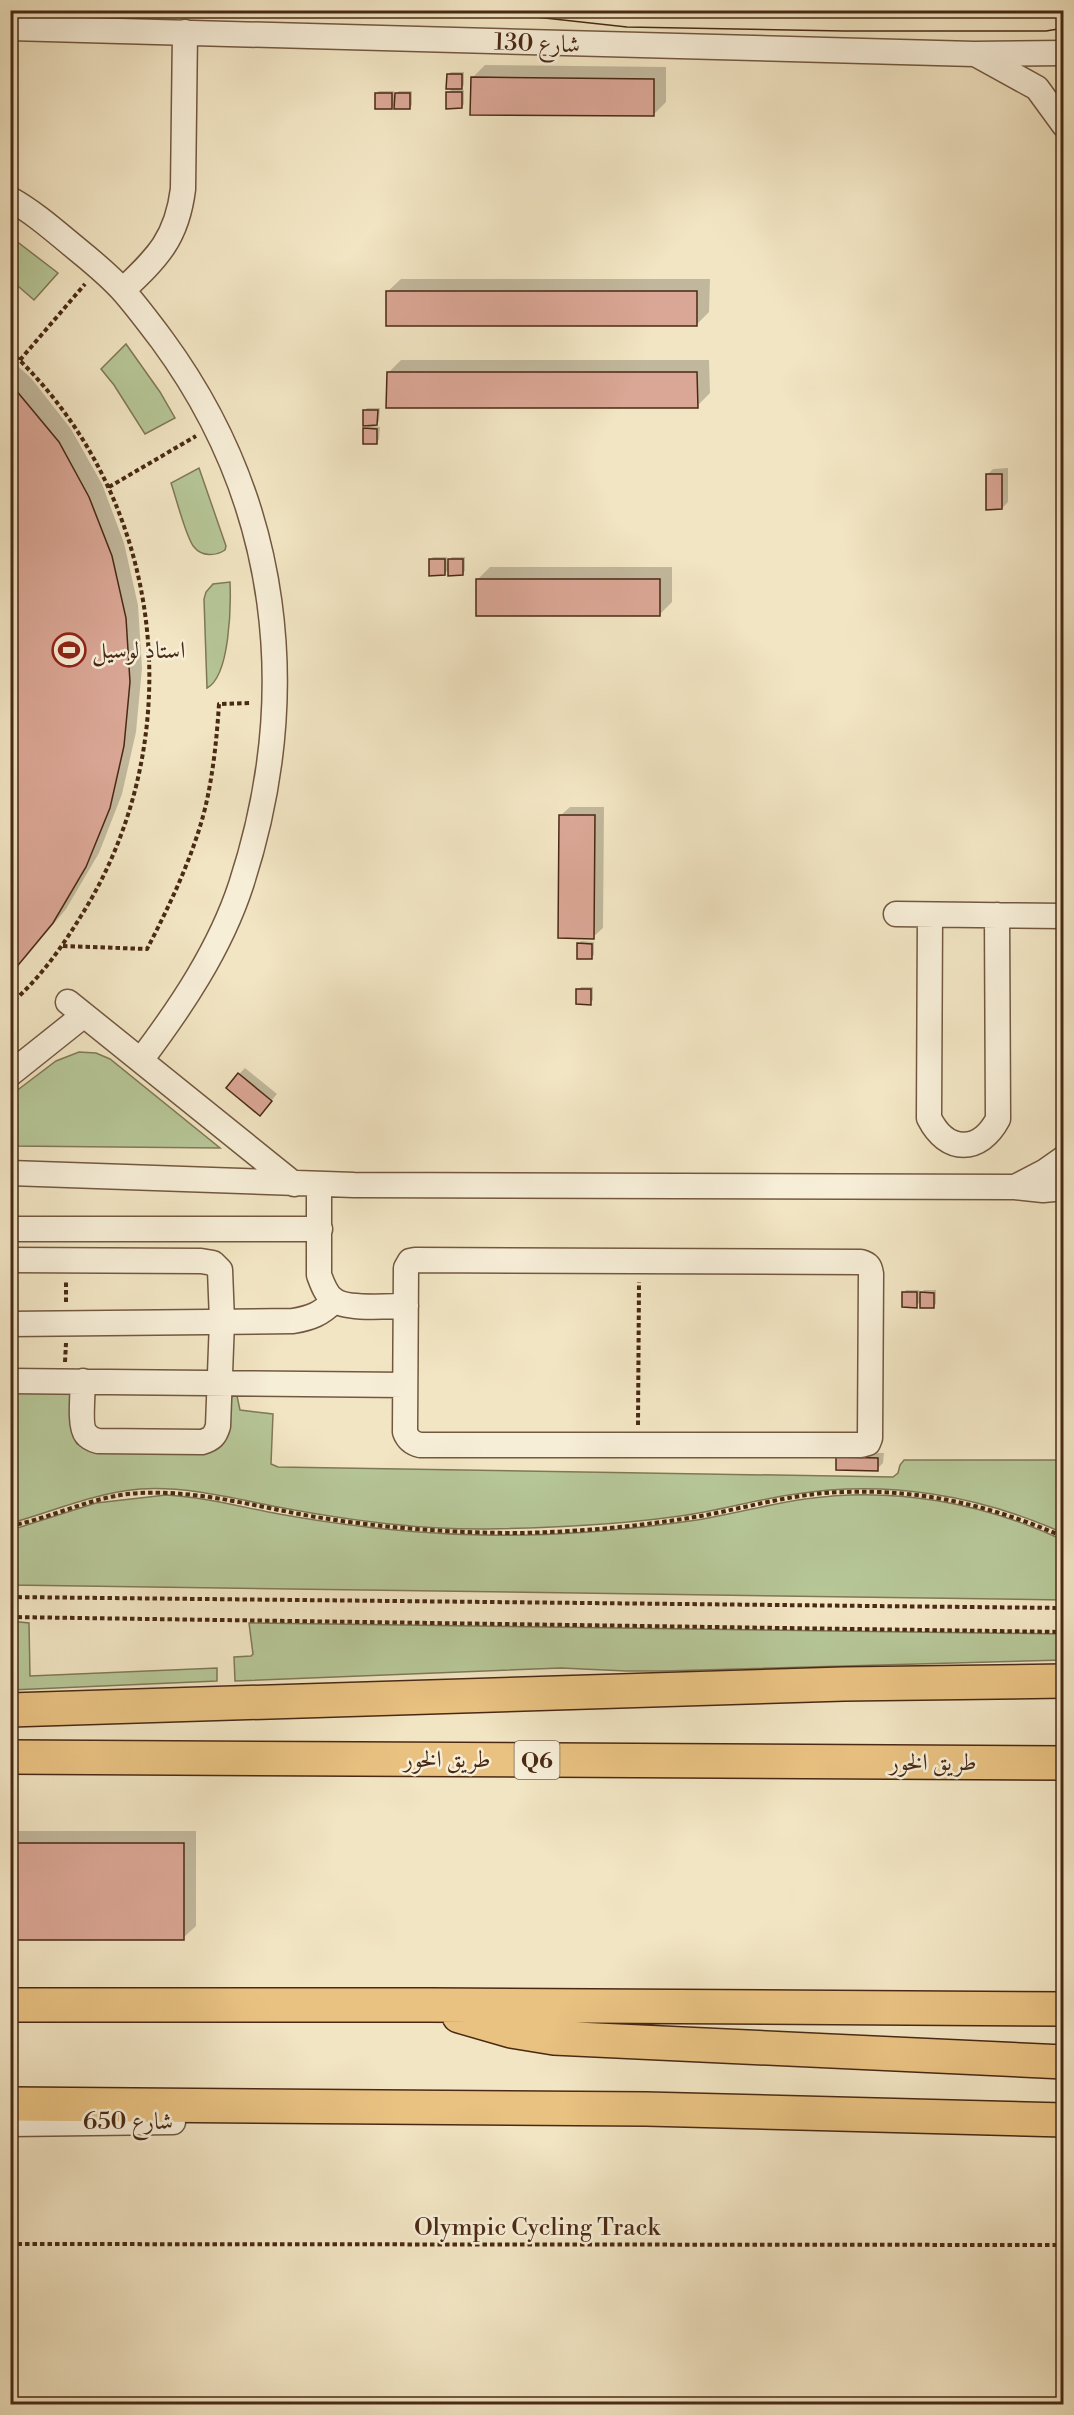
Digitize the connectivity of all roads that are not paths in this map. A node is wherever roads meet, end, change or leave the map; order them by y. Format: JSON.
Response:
{"nodes":[{"id":1,"x":10,"y":28,"type":"edge"},
{"id":2,"x":185,"y":32,"type":"junction"},
{"id":3,"x":1064,"y":53,"type":"edge"},
{"id":4,"x":974,"y":54,"type":"junction"},
{"id":5,"x":1064,"y":124,"type":"edge"},
{"id":6,"x":10,"y":199,"type":"edge"},
{"id":7,"x":123,"y":290,"type":"junction"},
{"id":8,"x":896,"y":914,"type":"dead end"},
{"id":9,"x":930,"y":915,"type":"junction"},
{"id":10,"x":997,"y":915,"type":"junction"},
{"id":11,"x":1064,"y":915,"type":"edge"},
{"id":12,"x":141,"y":1060,"type":"junction"},
{"id":13,"x":10,"y":1074,"type":"edge"},
{"id":14,"x":1064,"y":1158,"type":"edge"},
{"id":15,"x":10,"y":1173,"type":"edge"},
{"id":16,"x":294,"y":1184,"type":"junction"},
{"id":17,"x":320,"y":1185,"type":"junction"},
{"id":18,"x":1015,"y":1187,"type":"junction"},
{"id":19,"x":1064,"y":1188,"type":"edge"},
{"id":20,"x":10,"y":1229,"type":"edge"},
{"id":21,"x":320,"y":1229,"type":"junction"},
{"id":22,"x":10,"y":1260,"type":"edge"},
{"id":23,"x":334,"y":1300,"type":"junction"},
{"id":24,"x":406,"y":1306,"type":"junction"},
{"id":25,"x":222,"y":1322,"type":"junction"},
{"id":26,"x":10,"y":1324,"type":"edge"},
{"id":27,"x":10,"y":1381,"type":"edge"},
{"id":28,"x":83,"y":1381,"type":"junction"},
{"id":29,"x":219,"y":1382,"type":"junction"},
{"id":30,"x":405,"y":1385,"type":"junction"},
{"id":31,"x":1064,"y":1680,"type":"edge"},
{"id":32,"x":10,"y":1710,"type":"edge"},
{"id":33,"x":10,"y":1757,"type":"edge"},
{"id":34,"x":1064,"y":1763,"type":"edge"},
{"id":35,"x":10,"y":2005,"type":"edge"},
{"id":36,"x":429,"y":2005,"type":"junction"},
{"id":37,"x":1064,"y":2009,"type":"edge"},
{"id":38,"x":1064,"y":2062,"type":"edge"},
{"id":39,"x":10,"y":2104,"type":"edge"},
{"id":40,"x":242,"y":2106,"type":"junction"},
{"id":41,"x":1064,"y":2120,"type":"edge"},
{"id":42,"x":10,"y":2124,"type":"edge"}],
"edges":[{"from":1,"to":2,"type":"street","name":"شارع 130"},
{"from":2,"to":4,"type":"street","name":"شارع 130"},
{"from":2,"to":7,"type":"street"},
{"from":3,"to":4,"type":"street","name":"شارع 130"},
{"from":4,"to":5,"type":"street"},
{"from":6,"to":7,"type":"street"},
{"from":7,"to":12,"type":"street"},
{"from":8,"to":9,"type":"street"},
{"from":9,"to":10,"type":"street"},
{"from":9,"to":10,"type":"street"},
{"from":10,"to":11,"type":"street"},
{"from":12,"to":13,"type":"street"},
{"from":12,"to":16,"type":"street"},
{"from":14,"to":18,"type":"street"},
{"from":15,"to":16,"type":"street"},
{"from":16,"to":17,"type":"street"},
{"from":17,"to":18,"type":"street"},
{"from":17,"to":21,"type":"street"},
{"from":18,"to":19,"type":"street"},
{"from":20,"to":21,"type":"street"},
{"from":21,"to":23,"type":"street"},
{"from":22,"to":25,"type":"street"},
{"from":23,"to":24,"type":"street"},
{"from":23,"to":25,"type":"street"},
{"from":24,"to":30,"type":"street"},
{"from":24,"to":30,"type":"street"},
{"from":25,"to":26,"type":"street"},
{"from":25,"to":29,"type":"street"},
{"from":27,"to":28,"type":"street"},
{"from":28,"to":29,"type":"street"},
{"from":28,"to":29,"type":"street"},
{"from":29,"to":30,"type":"street"},
{"from":31,"to":32,"type":"highway"},
{"from":33,"to":34,"type":"highway","name":"طريق الخور","number":"Q6"},
{"from":35,"to":36,"type":"highway"},
{"from":36,"to":37,"type":"highway"},
{"from":36,"to":38,"type":"highway"},
{"from":39,"to":40,"type":"highway"},
{"from":40,"to":41,"type":"highway"},
{"from":40,"to":42,"type":"street","name":"شارع 650"}]}
